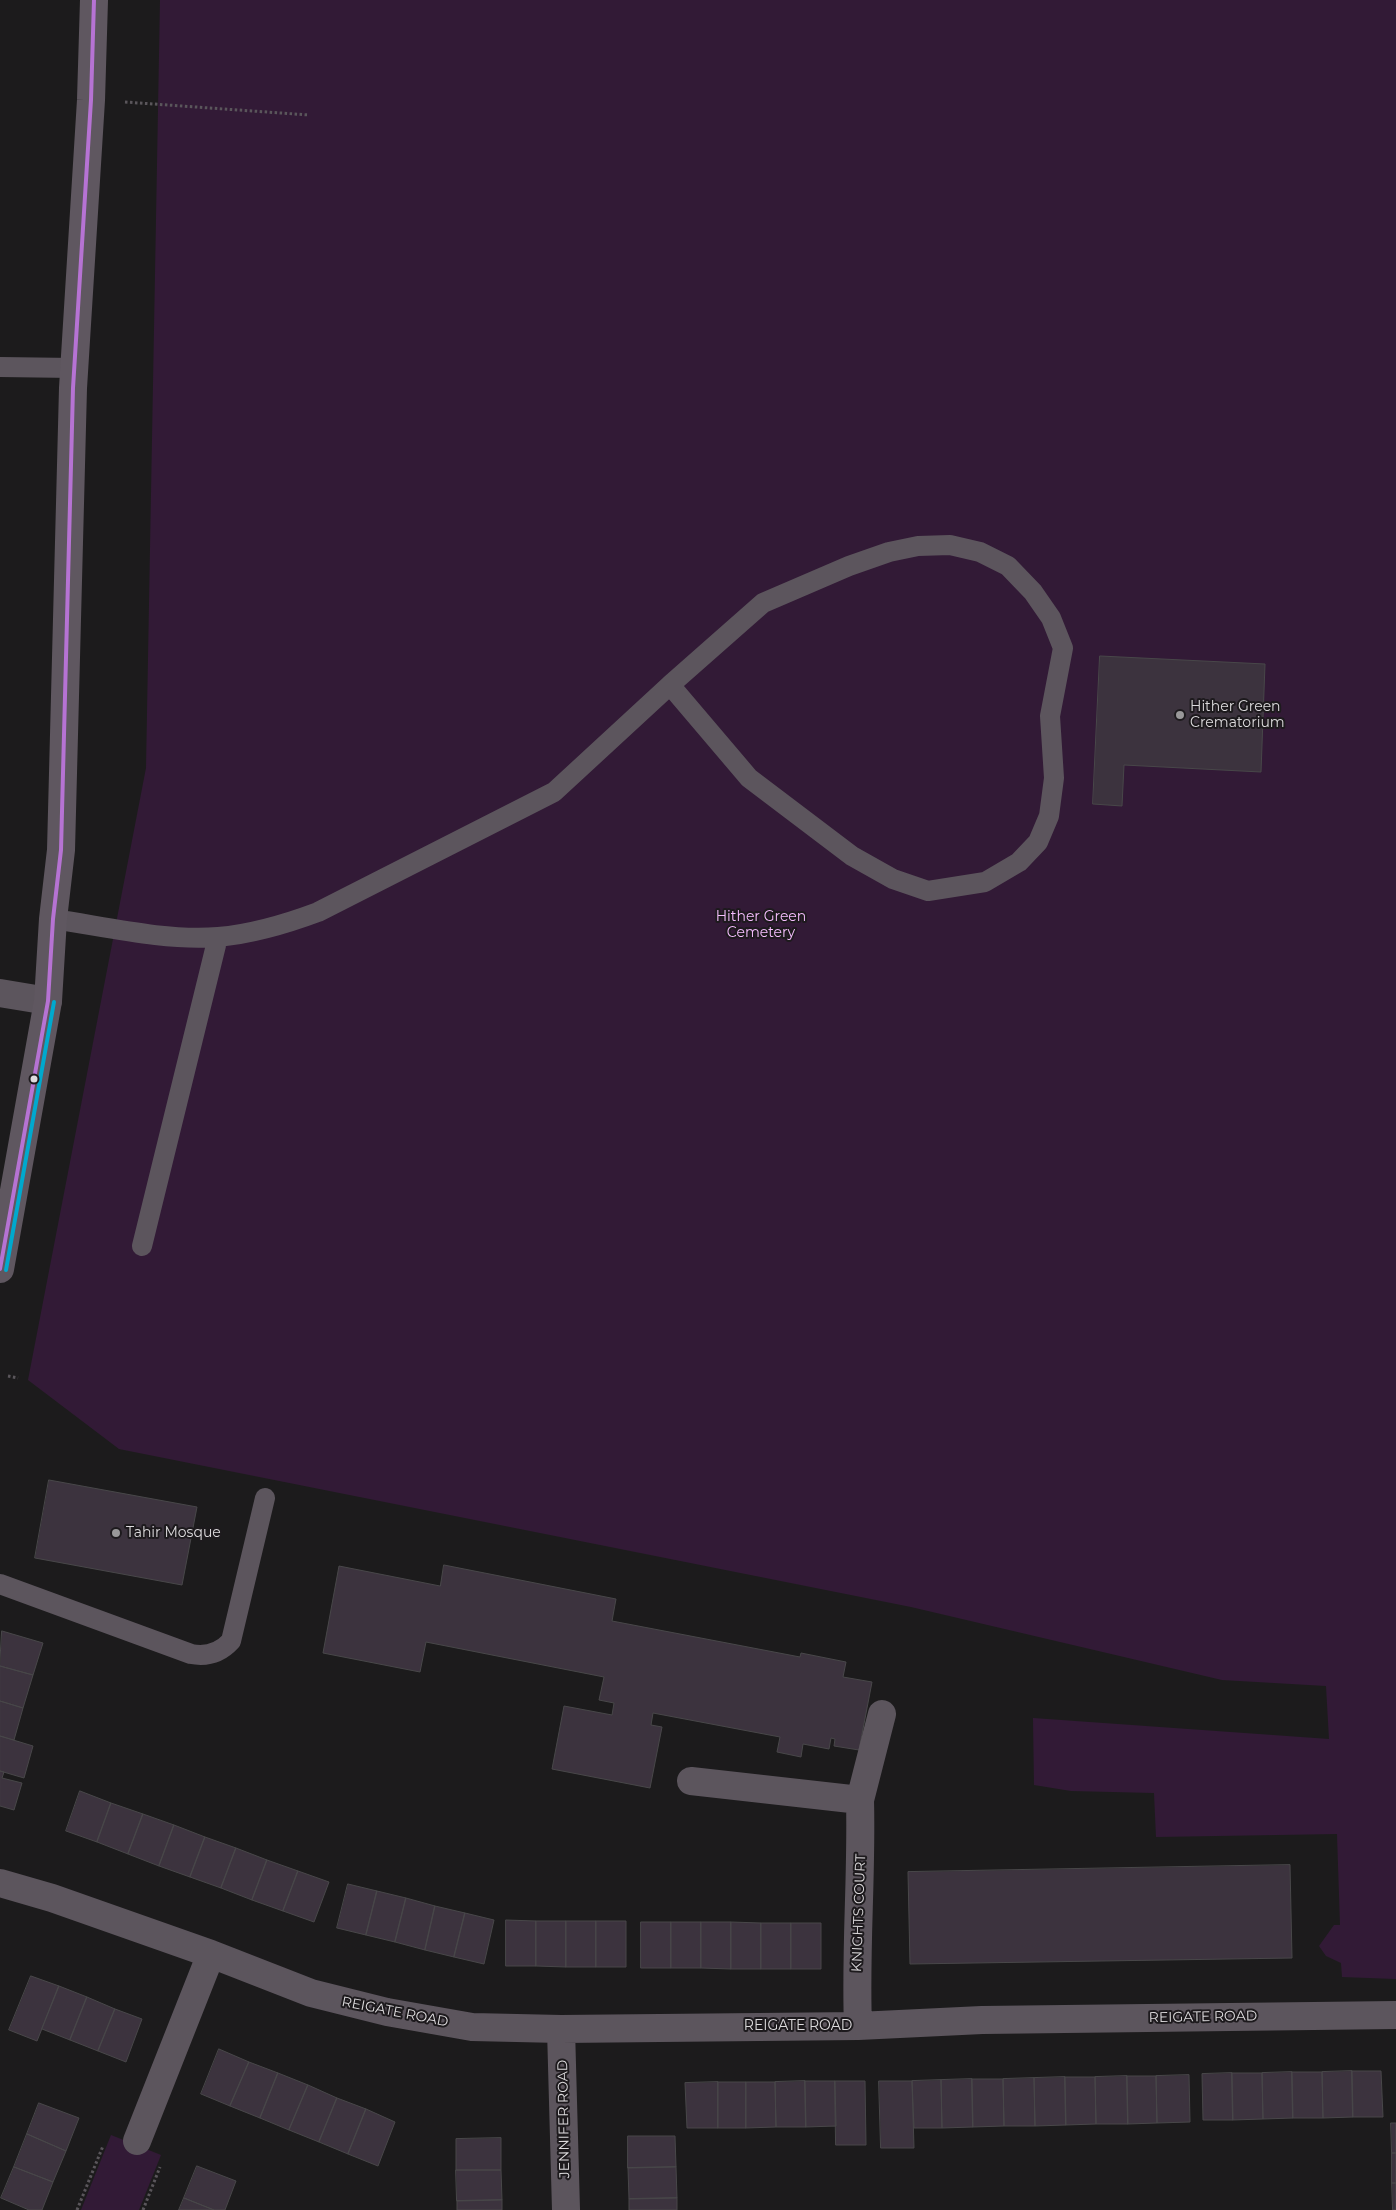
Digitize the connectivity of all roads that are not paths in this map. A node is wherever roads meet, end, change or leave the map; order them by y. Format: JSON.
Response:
{"nodes":[{"id":1,"x":94,"y":0,"type":"edge"},
{"id":2,"x":0,"y":367,"type":"edge"},
{"id":3,"x":74,"y":368,"type":"junction"},
{"id":4,"x":670,"y":685,"type":"junction"},
{"id":5,"x":54,"y":919,"type":"junction"},
{"id":6,"x":218,"y":937,"type":"junction"},
{"id":7,"x":0,"y":993,"type":"edge"},
{"id":8,"x":48,"y":1001,"type":"junction"},
{"id":9,"x":142,"y":1246,"type":"dead end"},
{"id":10,"x":0,"y":1269,"type":"edge"},
{"id":11,"x":265,"y":1498,"type":"dead end"},
{"id":12,"x":0,"y":1584,"type":"edge"},
{"id":13,"x":882,"y":1714,"type":"dead end"},
{"id":14,"x":691,"y":1781,"type":"dead end"},
{"id":15,"x":860,"y":1800,"type":"junction"},
{"id":16,"x":0,"y":1883,"type":"edge"},
{"id":17,"x":211,"y":1954,"type":"junction"},
{"id":18,"x":1396,"y":2015,"type":"edge"},
{"id":19,"x":858,"y":2026,"type":"junction"},
{"id":20,"x":561,"y":2029,"type":"junction"},
{"id":21,"x":138,"y":2141,"type":"dead end"},
{"id":22,"x":566,"y":2210,"type":"edge"}],
"edges":[{"from":1,"to":3,"type":"street"},
{"from":2,"to":3,"type":"lane"},
{"from":3,"to":5,"type":"street"},
{"from":4,"to":4,"type":"lane"},
{"from":4,"to":6,"type":"lane"},
{"from":5,"to":6,"type":"lane"},
{"from":5,"to":8,"type":"street"},
{"from":6,"to":9,"type":"lane"},
{"from":7,"to":8,"type":"street"},
{"from":8,"to":10,"type":"street"},
{"from":11,"to":12,"type":"lane"},
{"from":13,"to":15,"type":"street","name":"KNIGHTS COURT"},
{"from":14,"to":15,"type":"street"},
{"from":15,"to":19,"type":"street","name":"KNIGHTS COURT"},
{"from":16,"to":17,"type":"street","name":"REIGATE ROAD"},
{"from":17,"to":20,"type":"street","name":"REIGATE ROAD"},
{"from":17,"to":21,"type":"street"},
{"from":18,"to":19,"type":"street","name":"REIGATE ROAD"},
{"from":19,"to":20,"type":"street","name":"REIGATE ROAD"},
{"from":20,"to":22,"type":"street","name":"JENNIFER ROAD"}]}
